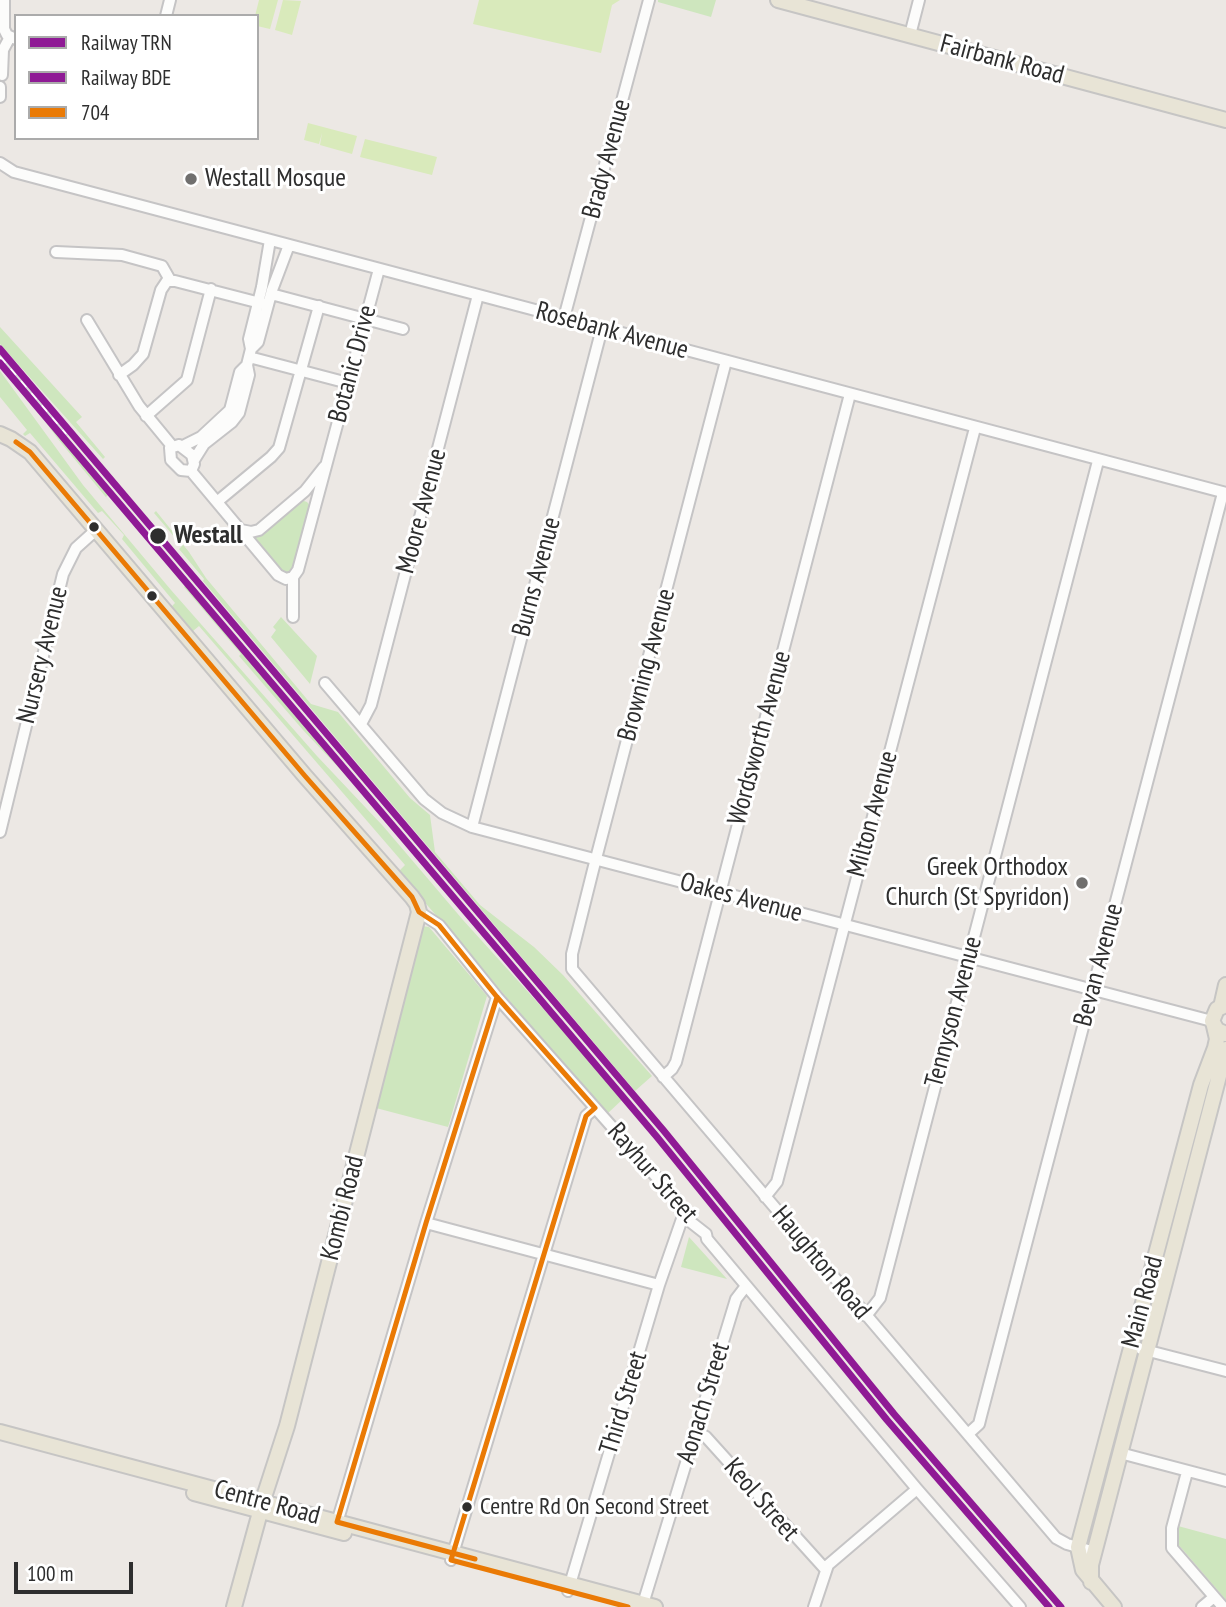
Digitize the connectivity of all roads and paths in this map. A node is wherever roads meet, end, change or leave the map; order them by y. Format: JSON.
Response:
{"nodes":[{"id":1,"x":4,"y":0,"type":"edge"},
{"id":2,"x":649,"y":0,"type":"edge"},
{"id":3,"x":778,"y":0,"type":"edge"},
{"id":4,"x":919,"y":0,"type":"edge"},
{"id":5,"x":0,"y":12,"type":"edge"},
{"id":6,"x":910,"y":35,"type":"junction"},
{"id":7,"x":14,"y":38,"type":"edge"},
{"id":8,"x":2,"y":75,"type":"edge"},
{"id":9,"x":0,"y":87,"type":"edge"},
{"id":10,"x":0,"y":97,"type":"edge"},
{"id":11,"x":1226,"y":120,"type":"edge"},
{"id":12,"x":1,"y":167,"type":"edge"},
{"id":13,"x":270,"y":240,"type":"junction"},
{"id":14,"x":289,"y":245,"type":"junction"},
{"id":15,"x":56,"y":252,"type":"dead end"},
{"id":16,"x":379,"y":269,"type":"junction"},
{"id":17,"x":170,"y":280,"type":"junction"},
{"id":18,"x":211,"y":289,"type":"junction"},
{"id":19,"x":478,"y":295,"type":"junction"},
{"id":20,"x":266,"y":300,"type":"junction"},
{"id":21,"x":319,"y":306,"type":"junction"},
{"id":22,"x":564,"y":318,"type":"junction"},
{"id":23,"x":365,"y":319,"type":"junction"},
{"id":24,"x":87,"y":320,"type":"dead end"},
{"id":25,"x":602,"y":328,"type":"junction"},
{"id":26,"x":403,"y":329,"type":"dead end"},
{"id":27,"x":249,"y":357,"type":"junction"},
{"id":28,"x":726,"y":362,"type":"junction"},
{"id":29,"x":301,"y":371,"type":"junction"},
{"id":30,"x":119,"y":375,"type":"junction"},
{"id":31,"x":348,"y":383,"type":"junction"},
{"id":32,"x":850,"y":394,"type":"junction"},
{"id":33,"x":146,"y":416,"type":"junction"},
{"id":34,"x":975,"y":428,"type":"junction"},
{"id":35,"x":0,"y":434,"type":"edge"},
{"id":36,"x":178,"y":446,"type":"junction"},
{"id":37,"x":328,"y":459,"type":"junction"},
{"id":38,"x":1098,"y":461,"type":"junction"},
{"id":39,"x":192,"y":466,"type":"junction"},
{"id":40,"x":1225,"y":493,"type":"edge"},
{"id":41,"x":298,"y":496,"type":"junction"},
{"id":42,"x":218,"y":501,"type":"junction"},
{"id":43,"x":315,"y":506,"type":"junction"},
{"id":44,"x":96,"y":530,"type":"junction"},
{"id":45,"x":241,"y":530,"type":"junction"},
{"id":46,"x":293,"y":578,"type":"junction"},
{"id":47,"x":293,"y":617,"type":"dead end"},
{"id":48,"x":325,"y":683,"type":"dead end"},
{"id":49,"x":361,"y":724,"type":"junction"},
{"id":50,"x":472,"y":827,"type":"junction"},
{"id":51,"x":0,"y":832,"type":"edge"},
{"id":52,"x":596,"y":860,"type":"junction"},
{"id":53,"x":720,"y":892,"type":"junction"},
{"id":54,"x":419,"y":912,"type":"junction"},
{"id":55,"x":844,"y":925,"type":"junction"},
{"id":56,"x":969,"y":957,"type":"junction"},
{"id":57,"x":572,"y":969,"type":"joint"},
{"id":58,"x":1226,"y":985,"type":"edge"},
{"id":59,"x":1093,"y":990,"type":"junction"},
{"id":60,"x":497,"y":997,"type":"junction"},
{"id":61,"x":1224,"y":1006,"type":"edge"},
{"id":62,"x":1217,"y":1027,"type":"edge"},
{"id":63,"x":1226,"y":1049,"type":"edge"},
{"id":64,"x":663,"y":1077,"type":"junction"},
{"id":65,"x":595,"y":1108,"type":"junction"},
{"id":66,"x":765,"y":1196,"type":"junction"},
{"id":67,"x":1171,"y":1196,"type":"junction"},
{"id":68,"x":1186,"y":1200,"type":"junction"},
{"id":69,"x":683,"y":1216,"type":"junction"},
{"id":70,"x":426,"y":1223,"type":"junction"},
{"id":71,"x":542,"y":1254,"type":"junction"},
{"id":72,"x":659,"y":1284,"type":"junction"},
{"id":73,"x":746,"y":1286,"type":"junction"},
{"id":74,"x":866,"y":1316,"type":"junction"},
{"id":75,"x":1132,"y":1346,"type":"junction"},
{"id":76,"x":1147,"y":1350,"type":"junction"},
{"id":77,"x":1226,"y":1371,"type":"edge"},
{"id":78,"x":1116,"y":1408,"type":"junction"},
{"id":79,"x":1131,"y":1411,"type":"junction"},
{"id":80,"x":695,"y":1431,"type":"junction"},
{"id":81,"x":0,"y":1432,"type":"edge"},
{"id":82,"x":968,"y":1434,"type":"junction"},
{"id":83,"x":0,"y":1442,"type":"edge"},
{"id":84,"x":1121,"y":1453,"type":"junction"},
{"id":85,"x":1187,"y":1472,"type":"junction"},
{"id":86,"x":1226,"y":1481,"type":"edge"},
{"id":87,"x":916,"y":1489,"type":"junction"},
{"id":88,"x":261,"y":1507,"type":"junction"},
{"id":89,"x":336,"y":1526,"type":"junction"},
{"id":90,"x":1078,"y":1548,"type":"junction"},
{"id":91,"x":1095,"y":1552,"type":"junction"},
{"id":92,"x":452,"y":1556,"type":"junction"},
{"id":93,"x":826,"y":1570,"type":"junction"},
{"id":94,"x":1091,"y":1581,"type":"junction"},
{"id":95,"x":569,"y":1587,"type":"junction"},
{"id":96,"x":1214,"y":1597,"type":"junction"},
{"id":97,"x":649,"y":1605,"type":"edge"},
{"id":98,"x":234,"y":1607,"type":"edge"},
{"id":99,"x":628,"y":1607,"type":"edge"},
{"id":100,"x":814,"y":1607,"type":"edge"},
{"id":101,"x":1020,"y":1607,"type":"edge"},
{"id":102,"x":1114,"y":1607,"type":"edge"},
{"id":103,"x":1202,"y":1607,"type":"edge"},
{"id":104,"x":1223,"y":1607,"type":"edge"}],
"edges":[{"from":1,"to":5,"type":"street"},
{"from":1,"to":7,"type":"street"},
{"from":2,"to":22,"type":"street","name":"Brady Avenue"},
{"from":3,"to":6,"type":"main road","name":"Fairbank Road"},
{"from":4,"to":6,"type":"street"},
{"from":6,"to":11,"type":"main road","name":"Fairbank Road"},
{"from":7,"to":8,"type":"street"},
{"from":9,"to":10,"type":"street"},
{"from":12,"to":13,"type":"street","name":"Rosebank Avenue"},
{"from":13,"to":14,"type":"street","name":"Rosebank Avenue"},
{"from":13,"to":20,"type":"street"},
{"from":14,"to":16,"type":"street","name":"Rosebank Avenue"},
{"from":14,"to":20,"type":"street"},
{"from":15,"to":17,"type":"street"},
{"from":16,"to":19,"type":"street","name":"Rosebank Avenue"},
{"from":16,"to":23,"type":"street","name":"Botanic Drive"},
{"from":17,"to":18,"type":"street"},
{"from":17,"to":30,"type":"street"},
{"from":18,"to":20,"type":"street"},
{"from":18,"to":33,"type":"street"},
{"from":19,"to":22,"type":"street","name":"Rosebank Avenue"},
{"from":19,"to":49,"type":"street","name":"Moore Avenue"},
{"from":20,"to":21,"type":"street"},
{"from":20,"to":27,"type":"street"},
{"from":21,"to":23,"type":"street"},
{"from":21,"to":29,"type":"street"},
{"from":22,"to":25,"type":"street","name":"Rosebank Avenue"},
{"from":23,"to":26,"type":"street"},
{"from":23,"to":31,"type":"street","name":"Botanic Drive"},
{"from":24,"to":30,"type":"street"},
{"from":25,"to":28,"type":"street","name":"Rosebank Avenue"},
{"from":25,"to":50,"type":"street","name":"Burns Avenue"},
{"from":27,"to":29,"type":"street"},
{"from":27,"to":36,"type":"street"},
{"from":27,"to":39,"type":"street"},
{"from":28,"to":32,"type":"street","name":"Rosebank Avenue"},
{"from":28,"to":52,"type":"street","name":"Browning Avenue"},
{"from":29,"to":31,"type":"street"},
{"from":29,"to":42,"type":"street"},
{"from":30,"to":33,"type":"street"},
{"from":31,"to":37,"type":"street","name":"Botanic Drive"},
{"from":32,"to":34,"type":"street","name":"Rosebank Avenue"},
{"from":32,"to":53,"type":"street","name":"Wordsworth Avenue"},
{"from":33,"to":36,"type":"street"},
{"from":34,"to":38,"type":"street","name":"Rosebank Avenue"},
{"from":34,"to":55,"type":"street","name":"Milton Avenue"},
{"from":35,"to":44,"type":"main road","name":"Rayhur Street"},
{"from":36,"to":39,"type":"street"},
{"from":36,"to":39,"type":"street"},
{"from":37,"to":41,"type":"street","name":"Botanic Drive"},
{"from":37,"to":43,"type":"street","name":"Botanic Drive"},
{"from":38,"to":40,"type":"street","name":"Rosebank Avenue"},
{"from":38,"to":56,"type":"street","name":"Tennyson Avenue"},
{"from":39,"to":42,"type":"street"},
{"from":40,"to":59,"type":"street","name":"Bevan Avenue"},
{"from":41,"to":43,"type":"street"},
{"from":41,"to":45,"type":"street","name":"Botanic Drive"},
{"from":42,"to":45,"type":"street"},
{"from":43,"to":46,"type":"street","name":"Botanic Drive"},
{"from":44,"to":51,"type":"street","name":"Nursery Avenue"},
{"from":44,"to":54,"type":"main road","name":"Rayhur Street"},
{"from":45,"to":46,"type":"street"},
{"from":46,"to":47,"type":"street","name":"Botanic Drive"},
{"from":48,"to":49,"type":"street","name":"Oakes Avenue"},
{"from":49,"to":50,"type":"street","name":"Oakes Avenue"},
{"from":50,"to":52,"type":"street","name":"Oakes Avenue"},
{"from":52,"to":53,"type":"street","name":"Oakes Avenue"},
{"from":52,"to":57,"type":"street","name":"Browning Avenue"},
{"from":53,"to":55,"type":"street","name":"Oakes Avenue"},
{"from":53,"to":64,"type":"street","name":"Wordsworth Avenue"},
{"from":54,"to":60,"type":"street","name":"Rayhur Street"},
{"from":54,"to":88,"type":"main road","name":"Kombi Road"},
{"from":55,"to":56,"type":"street","name":"Oakes Avenue"},
{"from":55,"to":66,"type":"street","name":"Milton Avenue"},
{"from":56,"to":59,"type":"street","name":"Oakes Avenue"},
{"from":56,"to":74,"type":"street","name":"Tennyson Avenue"},
{"from":57,"to":64,"type":"street","name":"Haughton Road"},
{"from":58,"to":61,"type":"main road"},
{"from":59,"to":62,"type":"street","name":"Oakes Avenue"},
{"from":59,"to":82,"type":"street","name":"Bevan Avenue"},
{"from":60,"to":65,"type":"street","name":"Rayhur Street"},
{"from":60,"to":70,"type":"street"},
{"from":61,"to":62,"type":"main road"},
{"from":62,"to":67,"type":"main road","name":"Main Road"},
{"from":63,"to":68,"type":"main road","name":"Main Road"},
{"from":64,"to":66,"type":"street","name":"Haughton Road"},
{"from":65,"to":69,"type":"street","name":"Rayhur Street"},
{"from":65,"to":71,"type":"street"},
{"from":66,"to":74,"type":"street","name":"Haughton Road"},
{"from":67,"to":68,"type":"main road"},
{"from":67,"to":75,"type":"main road","name":"Main Road"},
{"from":68,"to":76,"type":"main road","name":"Main Road"},
{"from":69,"to":72,"type":"street","name":"Third Street"},
{"from":69,"to":73,"type":"street","name":"Rayhur Street"},
{"from":70,"to":71,"type":"street"},
{"from":70,"to":89,"type":"street"},
{"from":71,"to":72,"type":"street"},
{"from":71,"to":92,"type":"street"},
{"from":72,"to":95,"type":"street","name":"Third Street"},
{"from":73,"to":80,"type":"street","name":"Aonach Street"},
{"from":73,"to":87,"type":"street","name":"Rayhur Street"},
{"from":74,"to":82,"type":"street","name":"Haughton Road"},
{"from":75,"to":76,"type":"street"},
{"from":75,"to":78,"type":"main road","name":"Main Road"},
{"from":76,"to":77,"type":"street"},
{"from":76,"to":79,"type":"main road","name":"Main Road"},
{"from":78,"to":79,"type":"main road"},
{"from":78,"to":90,"type":"main road","name":"Main Road"},
{"from":79,"to":84,"type":"main road","name":"Main Road"},
{"from":80,"to":93,"type":"street","name":"Keol Street"},
{"from":80,"to":97,"type":"street","name":"Aonach Street"},
{"from":81,"to":88,"type":"main road","name":"Centre Road"},
{"from":82,"to":90,"type":"street","name":"Haughton Road"},
{"from":83,"to":88,"type":"main road","name":"Centre Road"},
{"from":84,"to":85,"type":"street"},
{"from":84,"to":91,"type":"main road","name":"Main Road"},
{"from":85,"to":86,"type":"street"},
{"from":85,"to":96,"type":"street"},
{"from":87,"to":93,"type":"street"},
{"from":87,"to":101,"type":"street","name":"Rayhur Street"},
{"from":88,"to":89,"type":"main road","name":"Centre Road"},
{"from":88,"to":98,"type":"main road","name":"Kombi Road"},
{"from":89,"to":92,"type":"main road","name":"Centre Road"},
{"from":90,"to":91,"type":"street","name":"Haughton Road"},
{"from":90,"to":94,"type":"main road"},
{"from":91,"to":94,"type":"main road"},
{"from":92,"to":95,"type":"main road","name":"Centre Road"},
{"from":93,"to":100,"type":"street"},
{"from":94,"to":102,"type":"main road"},
{"from":95,"to":97,"type":"main road","name":"Centre Road"},
{"from":95,"to":99,"type":"main road","name":"Centre Road"},
{"from":96,"to":103,"type":"street"},
{"from":96,"to":104,"type":"street"}]}
